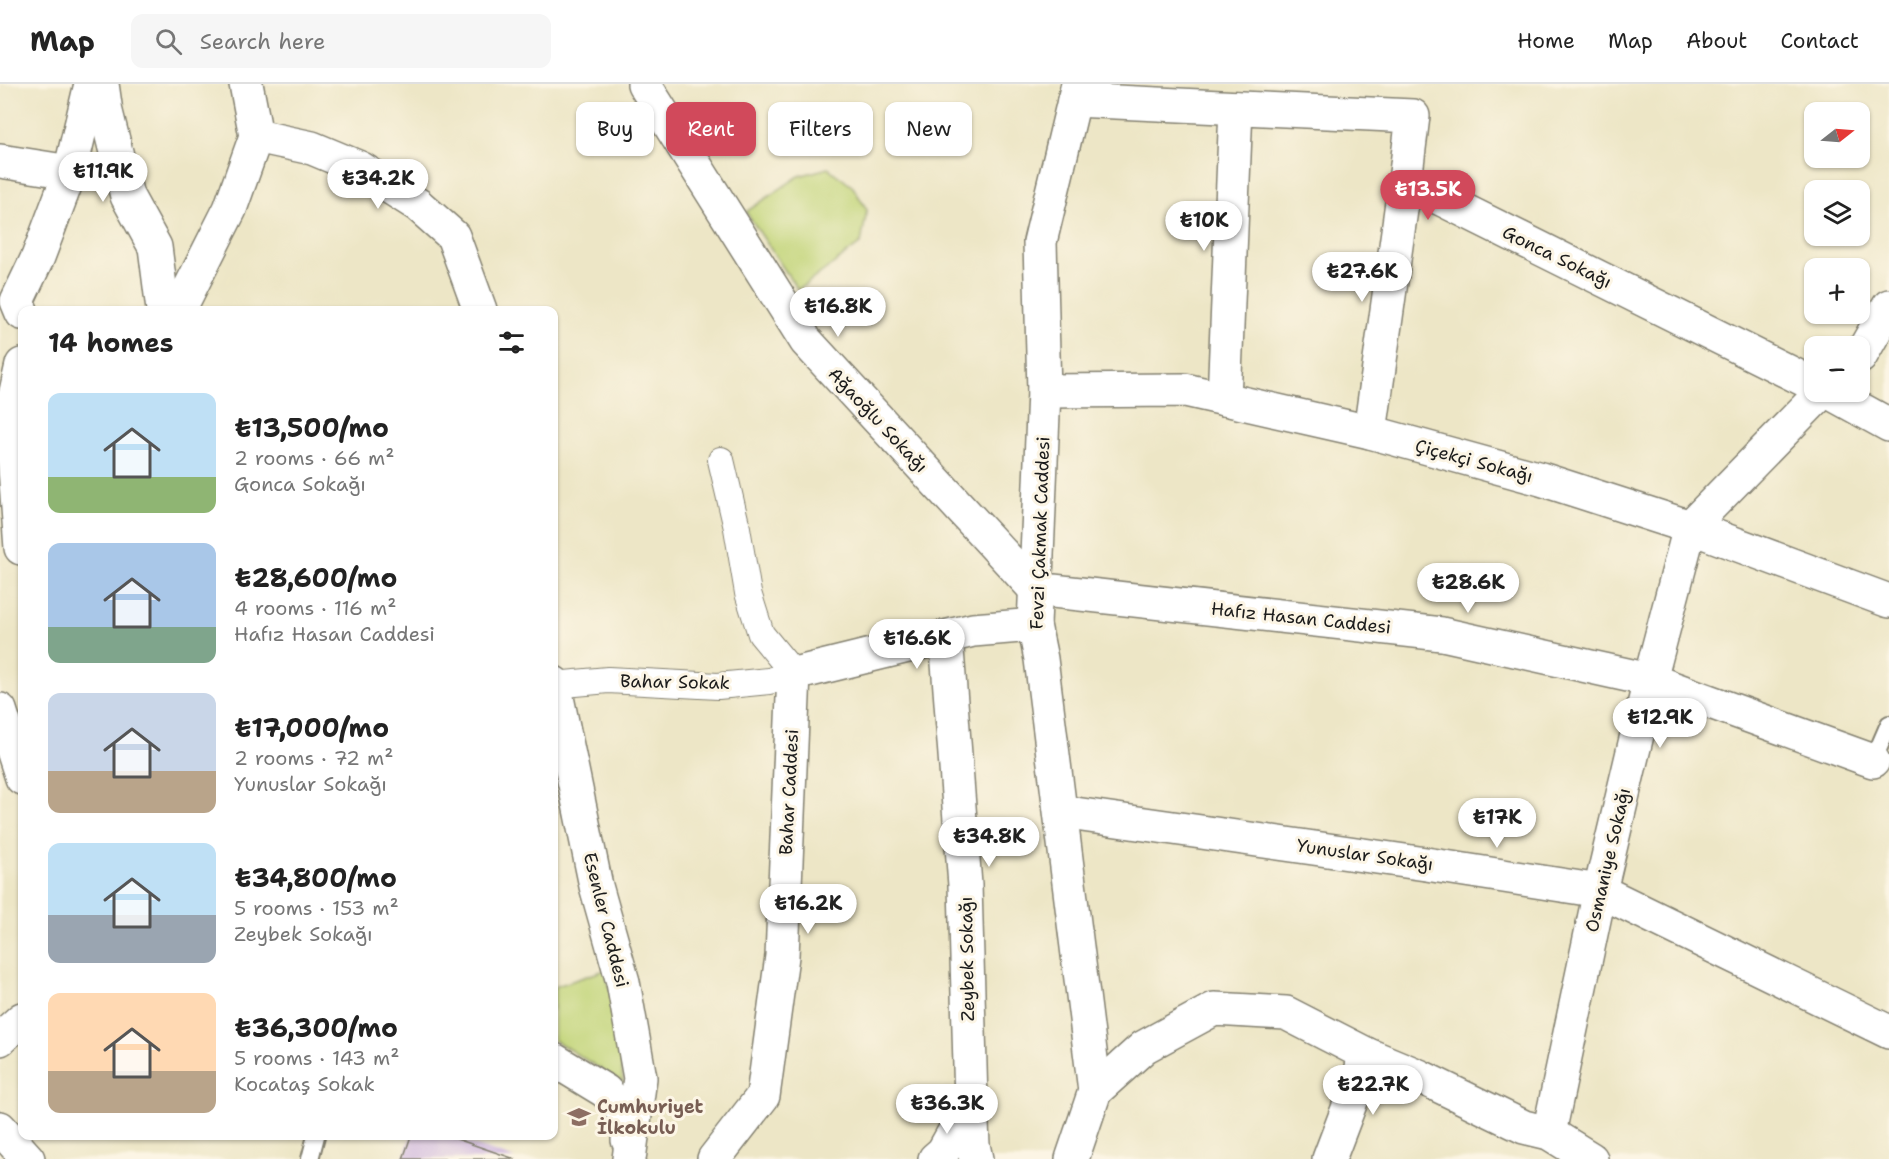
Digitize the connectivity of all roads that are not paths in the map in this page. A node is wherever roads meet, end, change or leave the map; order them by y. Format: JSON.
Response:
{"nodes":[{"id":1,"x":91,"y":84,"type":"edge"},
{"id":2,"x":102,"y":84,"type":"edge"},
{"id":3,"x":246,"y":84,"type":"edge"},
{"id":4,"x":644,"y":84,"type":"edge"},
{"id":5,"x":1076,"y":92,"type":"edge"},
{"id":6,"x":1236,"y":108,"type":"junction"},
{"id":7,"x":256,"y":136,"type":"junction"},
{"id":8,"x":0,"y":161,"type":"edge"},
{"id":9,"x":70,"y":172,"type":"junction"},
{"id":10,"x":1405,"y":181,"type":"junction"},
{"id":11,"x":13,"y":304,"type":"edge"},
{"id":12,"x":162,"y":306,"type":"edge"},
{"id":13,"x":181,"y":306,"type":"edge"},
{"id":14,"x":479,"y":306,"type":"edge"},
{"id":15,"x":1889,"y":306,"type":"edge"},
{"id":16,"x":1870,"y":339,"type":"edge"},
{"id":17,"x":1804,"y":380,"type":"edge"},
{"id":18,"x":18,"y":383,"type":"edge"},
{"id":19,"x":1044,"y":391,"type":"junction"},
{"id":20,"x":1224,"y":399,"type":"junction"},
{"id":21,"x":1812,"y":402,"type":"edge"},
{"id":22,"x":1846,"y":402,"type":"edge"},
{"id":23,"x":1889,"y":425,"type":"edge"},
{"id":24,"x":1370,"y":432,"type":"junction"},
{"id":25,"x":721,"y":460,"type":"dead end"},
{"id":26,"x":1690,"y":527,"type":"junction"},
{"id":27,"x":14,"y":549,"type":"edge"},
{"id":28,"x":1035,"y":589,"type":"junction"},
{"id":29,"x":1889,"y":601,"type":"edge"},
{"id":30,"x":1034,"y":625,"type":"junction"},
{"id":31,"x":946,"y":637,"type":"junction"},
{"id":32,"x":794,"y":674,"type":"junction"},
{"id":33,"x":1650,"y":680,"type":"junction"},
{"id":34,"x":558,"y":684,"type":"edge"},
{"id":35,"x":558,"y":703,"type":"edge"},
{"id":36,"x":0,"y":710,"type":"edge"},
{"id":37,"x":1889,"y":724,"type":"edge"},
{"id":38,"x":1873,"y":761,"type":"joint"},
{"id":39,"x":18,"y":766,"type":"edge"},
{"id":40,"x":1061,"y":812,"type":"junction"},
{"id":41,"x":1600,"y":891,"type":"junction"},
{"id":42,"x":18,"y":1023,"type":"edge"},
{"id":43,"x":1889,"y":1032,"type":"edge"},
{"id":44,"x":0,"y":1039,"type":"edge"},
{"id":45,"x":1366,"y":1054,"type":"junction"},
{"id":46,"x":558,"y":1062,"type":"edge"},
{"id":47,"x":1095,"y":1090,"type":"junction"},
{"id":48,"x":971,"y":1102,"type":"junction"},
{"id":49,"x":0,"y":1128,"type":"edge"},
{"id":50,"x":1548,"y":1133,"type":"junction"},
{"id":51,"x":315,"y":1140,"type":"edge"},
{"id":52,"x":28,"y":1159,"type":"edge"},
{"id":53,"x":310,"y":1159,"type":"edge"},
{"id":54,"x":629,"y":1159,"type":"edge"},
{"id":55,"x":714,"y":1159,"type":"edge"},
{"id":56,"x":935,"y":1159,"type":"edge"},
{"id":57,"x":976,"y":1159,"type":"edge"},
{"id":58,"x":1072,"y":1159,"type":"edge"},
{"id":59,"x":1329,"y":1159,"type":"edge"},
{"id":60,"x":1591,"y":1159,"type":"edge"}],
"edges":[{"from":1,"to":9,"type":"street"},
{"from":2,"to":12,"type":"street"},
{"from":3,"to":7,"type":"street"},
{"from":4,"to":28,"type":"street","name":"Ağaoğlu Sokağı"},
{"from":5,"to":6,"type":"street"},
{"from":5,"to":19,"type":"street","name":"Fevzi Çakmak Caddesi"},
{"from":6,"to":10,"type":"street"},
{"from":6,"to":20,"type":"street"},
{"from":7,"to":13,"type":"street"},
{"from":7,"to":14,"type":"street"},
{"from":8,"to":9,"type":"street"},
{"from":9,"to":11,"type":"street"},
{"from":10,"to":17,"type":"street","name":"Gonca Sokağı"},
{"from":10,"to":24,"type":"street"},
{"from":15,"to":16,"type":"street"},
{"from":18,"to":27,"type":"street"},
{"from":19,"to":20,"type":"street","name":"Çiçekçi Sokağı"},
{"from":19,"to":28,"type":"street","name":"Fevzi Çakmak Caddesi"},
{"from":20,"to":24,"type":"street","name":"Çiçekçi Sokağı"},
{"from":21,"to":26,"type":"street","name":"Osmaniye Sokağı"},
{"from":22,"to":23,"type":"street"},
{"from":24,"to":26,"type":"street","name":"Çiçekçi Sokağı"},
{"from":25,"to":32,"type":"street"},
{"from":26,"to":29,"type":"street","name":"Çiçekçi Sokağı"},
{"from":26,"to":33,"type":"street","name":"Osmaniye Sokağı"},
{"from":28,"to":30,"type":"street","name":"Fevzi Çakmak Caddesi"},
{"from":28,"to":33,"type":"street","name":"Hafız Hasan Caddesi"},
{"from":30,"to":31,"type":"street"},
{"from":30,"to":40,"type":"street","name":"Fevzi Çakmak Caddesi"},
{"from":31,"to":32,"type":"street"},
{"from":31,"to":48,"type":"street","name":"Zeybek Sokağı"},
{"from":32,"to":34,"type":"street","name":"Bahar Sokak"},
{"from":32,"to":55,"type":"street","name":"Bahar Caddesi"},
{"from":33,"to":38,"type":"street","name":"Hafız Hasan Caddesi"},
{"from":33,"to":41,"type":"street","name":"Osmaniye Sokağı"},
{"from":35,"to":54,"type":"street","name":"Esenler Caddesi"},
{"from":36,"to":39,"type":"street"},
{"from":37,"to":38,"type":"lane"},
{"from":40,"to":41,"type":"street","name":"Yunuslar Sokağı"},
{"from":40,"to":47,"type":"street","name":"Fevzi Çakmak Caddesi"},
{"from":41,"to":43,"type":"street","name":"Yunuslar Sokağı"},
{"from":41,"to":50,"type":"street","name":"Osmaniye Sokağı"},
{"from":42,"to":44,"type":"street"},
{"from":45,"to":47,"type":"street"},
{"from":45,"to":50,"type":"street"},
{"from":45,"to":59,"type":"street"},
{"from":46,"to":54,"type":"street"},
{"from":47,"to":58,"type":"street","name":"Fevzi Çakmak Caddesi"},
{"from":48,"to":56,"type":"street"},
{"from":48,"to":57,"type":"street","name":"Zeybek Sokağı"},
{"from":49,"to":52,"type":"street"},
{"from":50,"to":60,"type":"street"},
{"from":51,"to":53,"type":"lane"}]}
